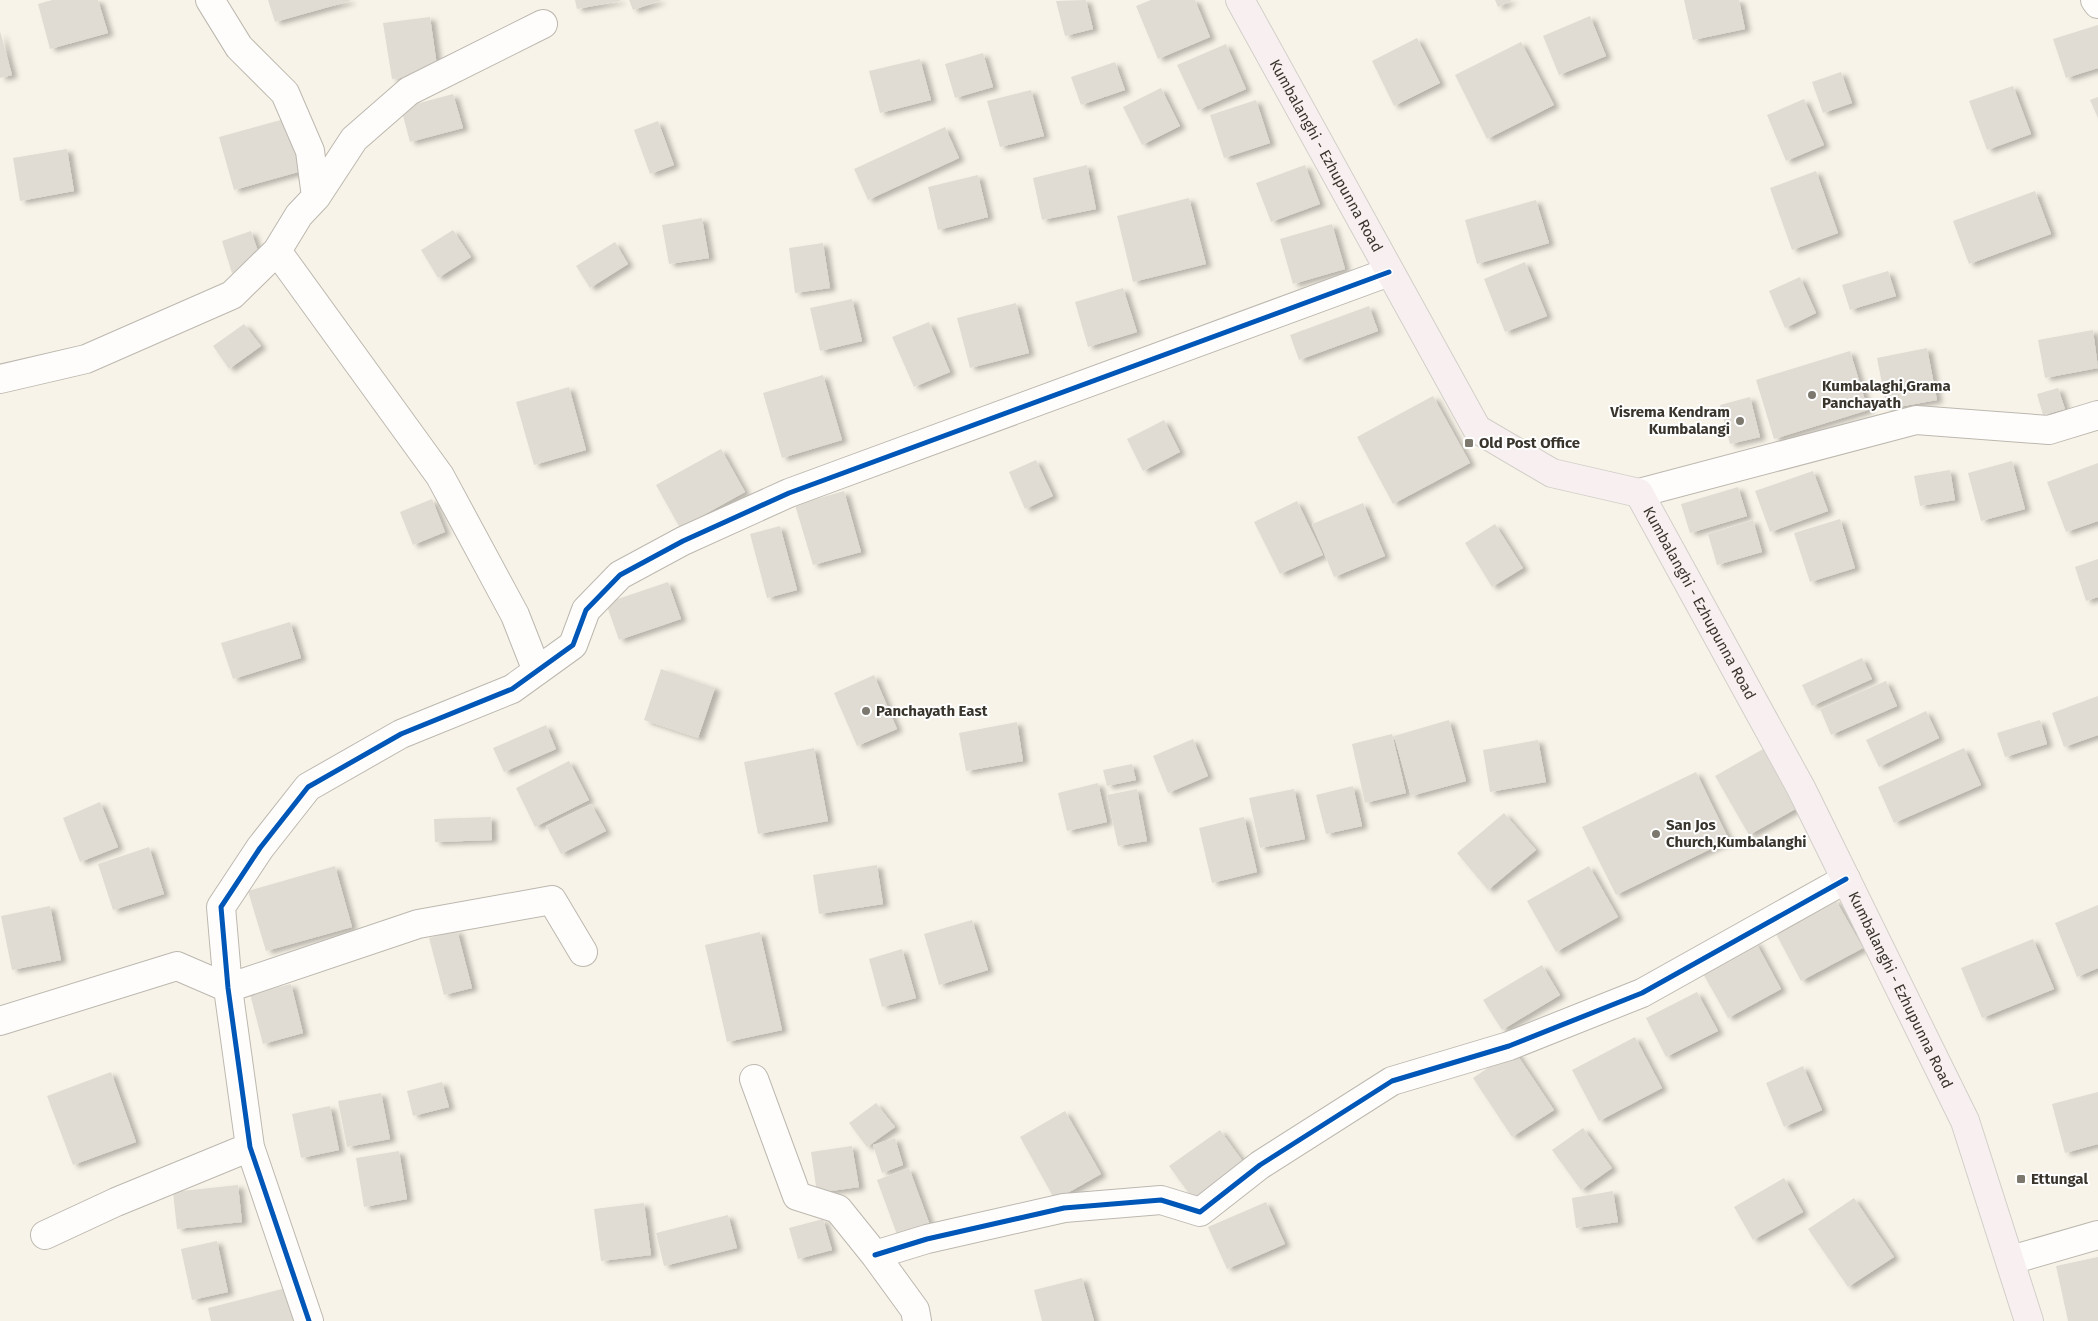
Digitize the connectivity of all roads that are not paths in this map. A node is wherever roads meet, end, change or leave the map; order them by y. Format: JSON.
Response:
{"nodes":[{"id":1,"x":210,"y":0,"type":"edge"},
{"id":2,"x":1240,"y":0,"type":"edge"},
{"id":3,"x":2096,"y":0,"type":"edge"},
{"id":4,"x":2098,"y":4,"type":"edge"},
{"id":5,"x":543,"y":24,"type":"dead end"},
{"id":6,"x":316,"y":197,"type":"junction"},
{"id":7,"x":277,"y":251,"type":"junction"},
{"id":8,"x":1389,"y":272,"type":"junction"},
{"id":9,"x":0,"y":379,"type":"edge"},
{"id":10,"x":2098,"y":415,"type":"edge"},
{"id":11,"x":1639,"y":493,"type":"junction"},
{"id":12,"x":537,"y":671,"type":"junction"},
{"id":13,"x":1846,"y":879,"type":"junction"},
{"id":14,"x":583,"y":952,"type":"dead end"},
{"id":15,"x":228,"y":988,"type":"junction"},
{"id":16,"x":0,"y":1021,"type":"edge"},
{"id":17,"x":754,"y":1079,"type":"dead end"},
{"id":18,"x":250,"y":1147,"type":"junction"},
{"id":19,"x":45,"y":1235,"type":"dead end"},
{"id":20,"x":2098,"y":1235,"type":"edge"},
{"id":21,"x":876,"y":1255,"type":"junction"},
{"id":22,"x":2011,"y":1260,"type":"junction"},
{"id":23,"x":309,"y":1321,"type":"edge"},
{"id":24,"x":917,"y":1321,"type":"edge"},
{"id":25,"x":2029,"y":1321,"type":"edge"}],
"edges":[{"from":1,"to":6,"type":"street"},
{"from":2,"to":8,"type":"main road","name":"Kumbalanghi - Ezhupunna Road"},
{"from":3,"to":4,"type":"street"},
{"from":5,"to":6,"type":"street"},
{"from":6,"to":7,"type":"street"},
{"from":7,"to":9,"type":"street"},
{"from":7,"to":12,"type":"street"},
{"from":8,"to":11,"type":"main road","name":"Kumbalanghi - Ezhupunna Road"},
{"from":8,"to":12,"type":"street"},
{"from":10,"to":11,"type":"street"},
{"from":11,"to":13,"type":"main road","name":"Kumbalanghi - Ezhupunna Road"},
{"from":12,"to":15,"type":"street"},
{"from":13,"to":21,"type":"street"},
{"from":13,"to":22,"type":"main road","name":"Kumbalanghi - Ezhupunna Road"},
{"from":14,"to":15,"type":"street"},
{"from":15,"to":16,"type":"street"},
{"from":15,"to":18,"type":"street"},
{"from":17,"to":21,"type":"street"},
{"from":18,"to":19,"type":"street"},
{"from":18,"to":23,"type":"street"},
{"from":20,"to":22,"type":"street"},
{"from":21,"to":24,"type":"street"},
{"from":22,"to":25,"type":"main road","name":"Kumbalanghi - Ezhupunna Road"}]}
